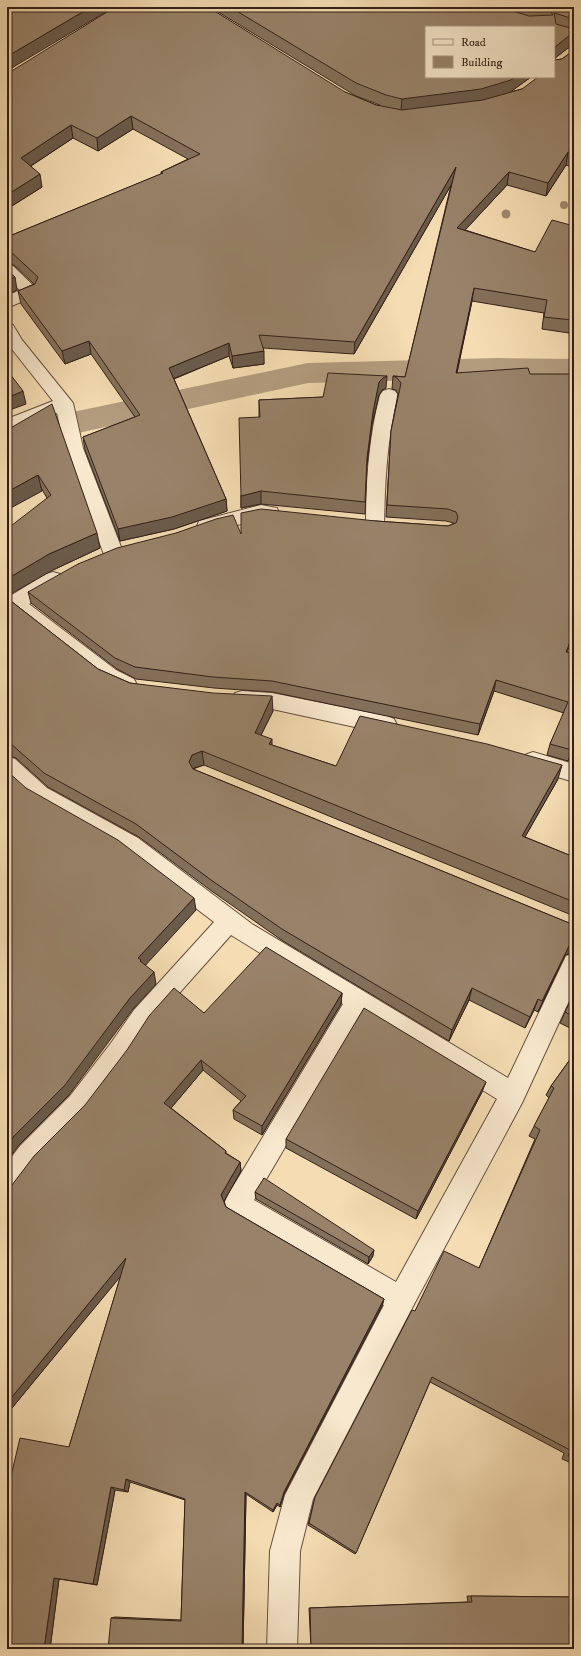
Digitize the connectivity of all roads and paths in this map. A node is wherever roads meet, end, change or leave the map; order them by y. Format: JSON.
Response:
{"nodes":[{"id":1,"x":7,"y":270,"type":"edge"},
{"id":2,"x":7,"y":303,"type":"edge"},
{"id":3,"x":7,"y":328,"type":"edge"},
{"id":4,"x":389,"y":395,"type":"dead end"},
{"id":5,"x":64,"y":403,"type":"junction"},
{"id":6,"x":7,"y":426,"type":"edge"},
{"id":7,"x":291,"y":515,"type":"edge"},
{"id":8,"x":375,"y":524,"type":"edge"},
{"id":9,"x":192,"y":531,"type":"edge"},
{"id":10,"x":134,"y":546,"type":"edge"},
{"id":11,"x":113,"y":552,"type":"junction"},
{"id":12,"x":93,"y":560,"type":"edge"},
{"id":13,"x":72,"y":568,"type":"edge"},
{"id":14,"x":148,"y":690,"type":"edge"},
{"id":15,"x":221,"y":698,"type":"edge"},
{"id":16,"x":405,"y":729,"type":"edge"},
{"id":17,"x":514,"y":755,"type":"edge"},
{"id":18,"x":7,"y":765,"type":"edge"},
{"id":19,"x":574,"y":773,"type":"edge"},
{"id":20,"x":230,"y":920,"type":"junction"},
{"id":21,"x":574,"y":964,"type":"edge"},
{"id":22,"x":359,"y":1000,"type":"junction"},
{"id":23,"x":513,"y":1095,"type":"junction"},
{"id":24,"x":7,"y":1183,"type":"edge"},
{"id":25,"x":401,"y":1300,"type":"junction"},
{"id":26,"x":282,"y":1649,"type":"edge"}],
"edges":[{"from":1,"to":2,"type":"street"},
{"from":3,"to":5,"type":"street"},
{"from":4,"to":8,"type":"street"},
{"from":5,"to":6,"type":"street"},
{"from":5,"to":11,"type":"street"},
{"from":7,"to":9,"type":"street"},
{"from":10,"to":11,"type":"street"},
{"from":11,"to":12,"type":"street"},
{"from":13,"to":14,"type":"street"},
{"from":15,"to":16,"type":"street"},
{"from":17,"to":19,"type":"street"},
{"from":18,"to":20,"type":"street"},
{"from":20,"to":22,"type":"street"},
{"from":20,"to":24,"type":"street"},
{"from":21,"to":23,"type":"street"},
{"from":22,"to":23,"type":"street"},
{"from":22,"to":25,"type":"street"},
{"from":23,"to":25,"type":"street"},
{"from":25,"to":26,"type":"street"}]}
